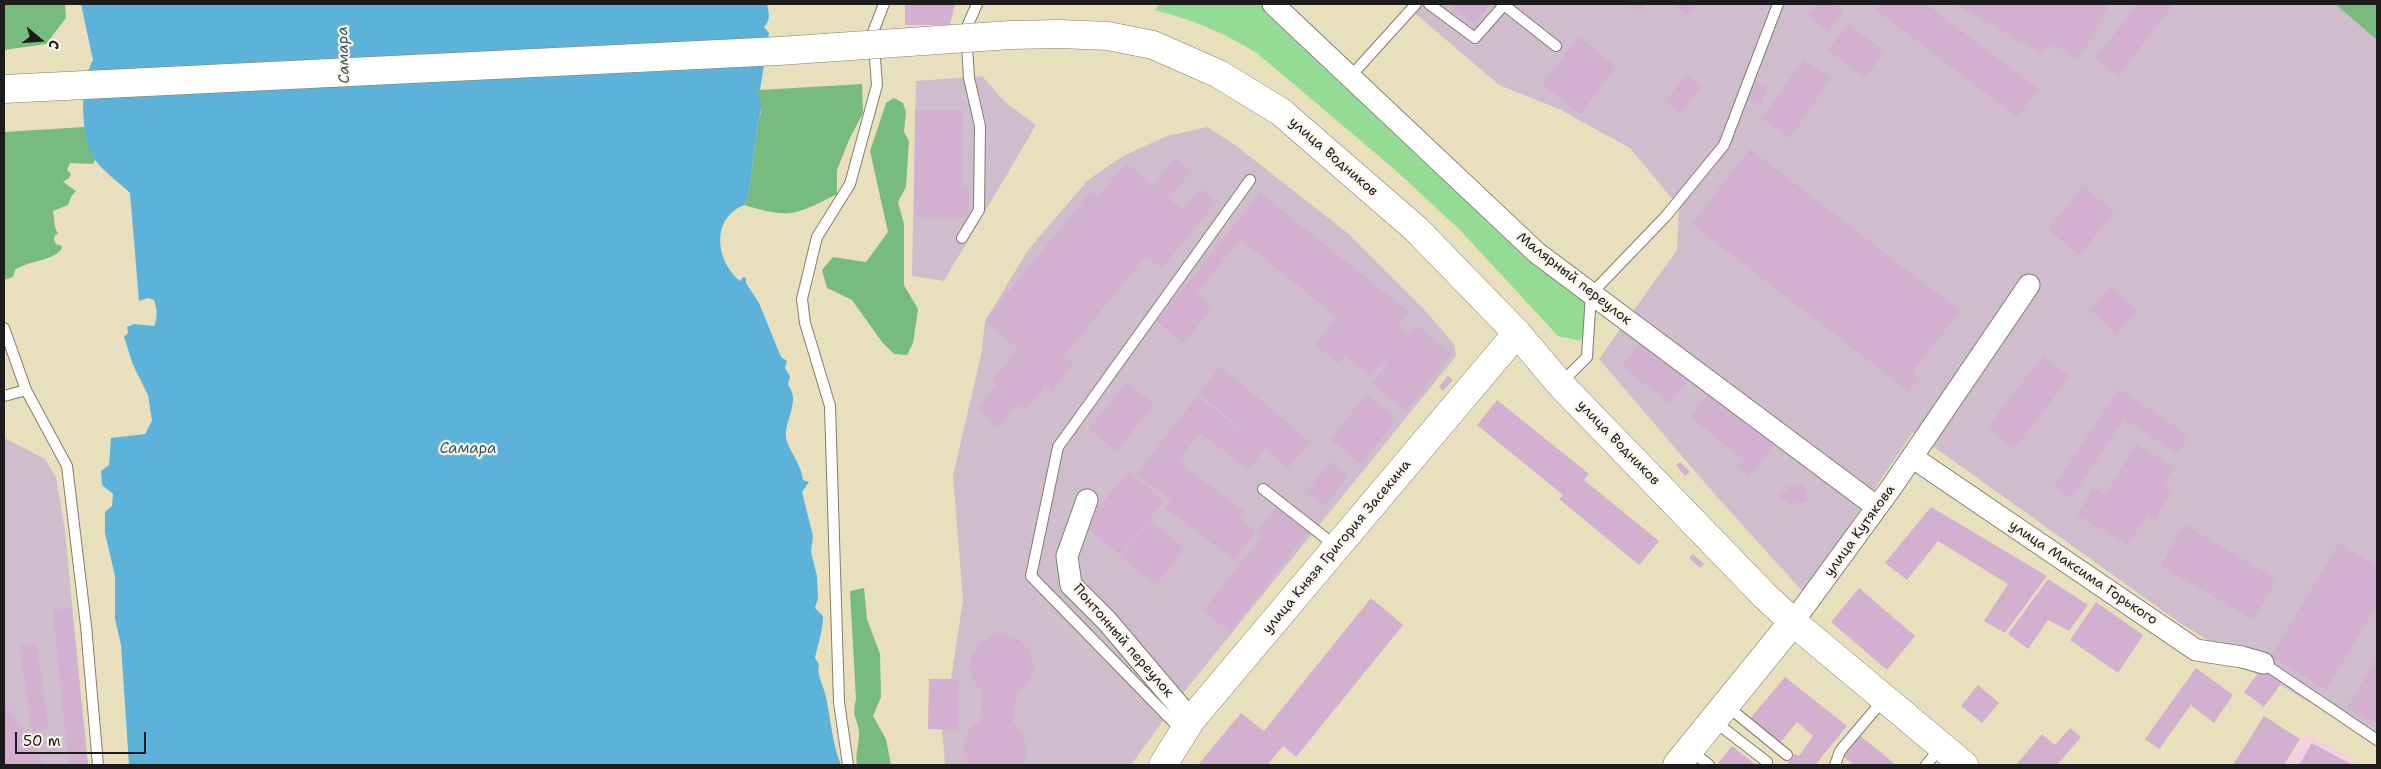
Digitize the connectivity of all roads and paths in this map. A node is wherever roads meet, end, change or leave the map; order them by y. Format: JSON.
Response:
{"nodes":[{"id":1,"x":884,"y":4,"type":"edge"},
{"id":2,"x":977,"y":4,"type":"edge"},
{"id":3,"x":1273,"y":4,"type":"edge"},
{"id":4,"x":1416,"y":4,"type":"edge"},
{"id":5,"x":1429,"y":4,"type":"edge"},
{"id":6,"x":1778,"y":4,"type":"edge"},
{"id":7,"x":1556,"y":46,"type":"dead end"},
{"id":8,"x":1350,"y":77,"type":"junction"},
{"id":9,"x":4,"y":89,"type":"edge"},
{"id":10,"x":1250,"y":180,"type":"dead end"},
{"id":11,"x":962,"y":238,"type":"dead end"},
{"id":12,"x":2029,"y":285,"type":"dead end"},
{"id":13,"x":1590,"y":294,"type":"junction"},
{"id":14,"x":4,"y":328,"type":"edge"},
{"id":15,"x":1517,"y":333,"type":"junction"},
{"id":16,"x":1560,"y":384,"type":"junction"},
{"id":17,"x":26,"y":390,"type":"junction"},
{"id":18,"x":4,"y":396,"type":"edge"},
{"id":19,"x":1912,"y":457,"type":"junction"},
{"id":20,"x":1263,"y":489,"type":"dead end"},
{"id":21,"x":1087,"y":500,"type":"dead end"},
{"id":22,"x":1877,"y":507,"type":"junction"},
{"id":23,"x":1337,"y":546,"type":"junction"},
{"id":24,"x":1793,"y":622,"type":"junction"},
{"id":25,"x":2264,"y":663,"type":"joint"},
{"id":26,"x":1884,"y":698,"type":"junction"},
{"id":27,"x":1720,"y":713,"type":"junction"},
{"id":28,"x":1187,"y":726,"type":"junction"},
{"id":29,"x":2377,"y":740,"type":"edge"},
{"id":30,"x":1786,"y":755,"type":"dead end"},
{"id":31,"x":1934,"y":756,"type":"edge"},
{"id":32,"x":1692,"y":760,"type":"edge"},
{"id":33,"x":1767,"y":762,"type":"dead end"},
{"id":34,"x":98,"y":765,"type":"edge"},
{"id":35,"x":848,"y":765,"type":"edge"},
{"id":36,"x":1163,"y":765,"type":"edge"},
{"id":37,"x":1835,"y":765,"type":"edge"},
{"id":38,"x":1964,"y":765,"type":"edge"}],
"edges":[{"from":1,"to":35,"type":"lane"},
{"from":2,"to":11,"type":"lane"},
{"from":3,"to":8,"type":"street","name":"Малярный переулок"},
{"from":4,"to":8,"type":"lane"},
{"from":5,"to":7,"type":"lane"},
{"from":6,"to":13,"type":"lane"},
{"from":8,"to":13,"type":"street","name":"Малярный переулок"},
{"from":9,"to":15,"type":"main road","name":"улица Водников","bridge":true},
{"from":10,"to":28,"type":"lane"},
{"from":12,"to":19,"type":"street","name":"улица Кутякова"},
{"from":13,"to":16,"type":"lane"},
{"from":13,"to":22,"type":"street","name":"Малярный переулок"},
{"from":14,"to":17,"type":"lane"},
{"from":15,"to":16,"type":"main road","name":"улица Водников"},
{"from":15,"to":23,"type":"main road","name":"улица Князя Григория Засекина"},
{"from":16,"to":24,"type":"main road","name":"улица Водников"},
{"from":17,"to":18,"type":"lane"},
{"from":17,"to":34,"type":"lane"},
{"from":19,"to":22,"type":"street","name":"улица Кутякова"},
{"from":19,"to":25,"type":"street","name":"улица Максима Горького"},
{"from":20,"to":23,"type":"lane"},
{"from":21,"to":28,"type":"street","name":"Понтонный переулок"},
{"from":22,"to":24,"type":"street","name":"улица Кутякова"},
{"from":23,"to":28,"type":"main road","name":"улица Князя Григория Засекина"},
{"from":24,"to":26,"type":"main road","name":"улица Водников"},
{"from":24,"to":27,"type":"main road","name":"улица Кутякова"},
{"from":25,"to":29,"type":"lane"},
{"from":26,"to":31,"type":"main road","name":"улица Водников"},
{"from":26,"to":37,"type":"lane"},
{"from":27,"to":30,"type":"lane"},
{"from":27,"to":32,"type":"main road","name":"улица Кутякова"},
{"from":27,"to":33,"type":"lane"},
{"from":28,"to":36,"type":"main road","name":"улица Князя Григория Засекина"},
{"from":31,"to":38,"type":"main road","name":"улица Водников"}]}
